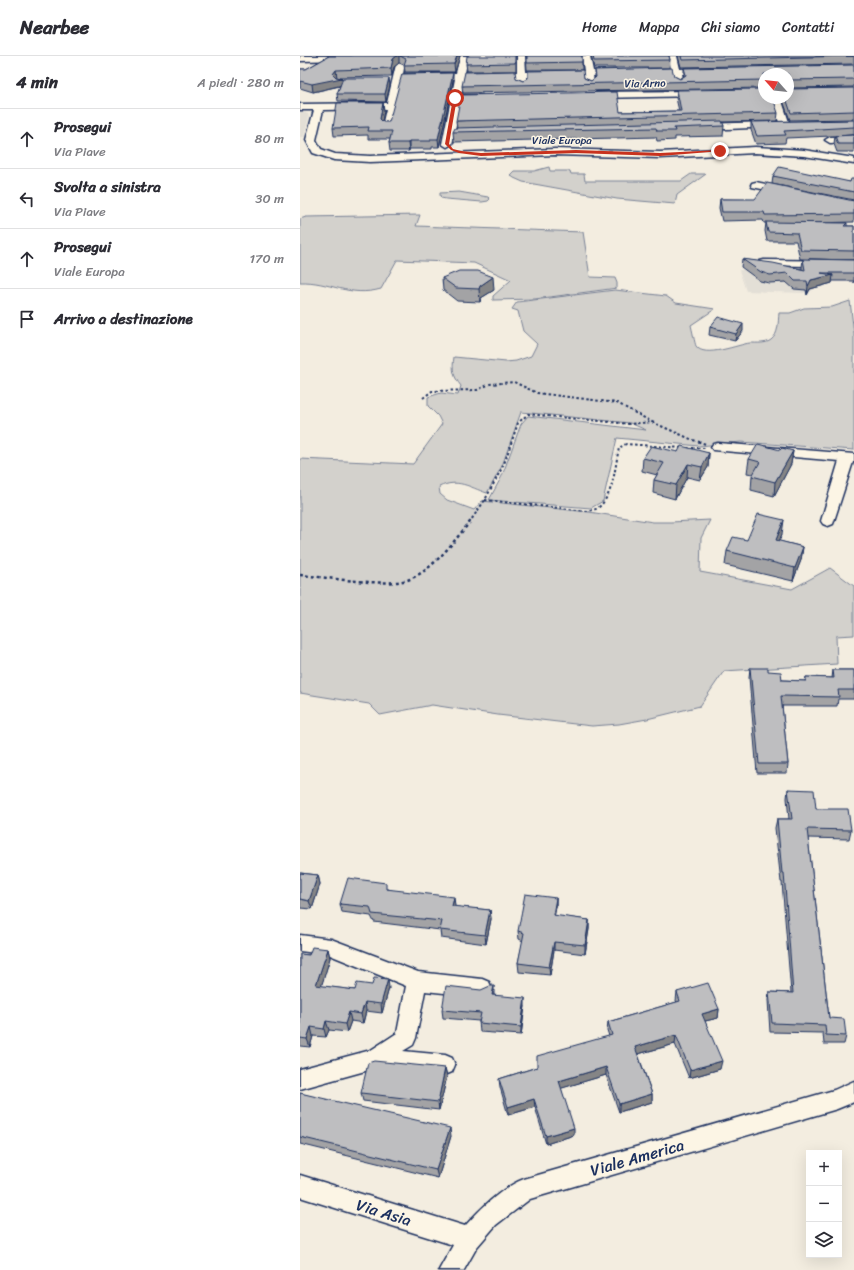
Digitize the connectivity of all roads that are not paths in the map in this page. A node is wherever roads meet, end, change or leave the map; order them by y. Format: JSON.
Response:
{"nodes":[{"id":1,"x":395,"y":56,"type":"edge"},
{"id":2,"x":402,"y":56,"type":"edge"},
{"id":3,"x":411,"y":56,"type":"edge"},
{"id":4,"x":464,"y":56,"type":"edge"},
{"id":5,"x":521,"y":56,"type":"edge"},
{"id":6,"x":586,"y":56,"type":"edge"},
{"id":7,"x":673,"y":56,"type":"edge"},
{"id":8,"x":302,"y":57,"type":"edge"},
{"id":9,"x":356,"y":57,"type":"edge"},
{"id":10,"x":714,"y":71,"type":"edge"},
{"id":11,"x":640,"y":72,"type":"edge"},
{"id":12,"x":676,"y":72,"type":"junction"},
{"id":13,"x":588,"y":73,"type":"junction"},
{"id":14,"x":625,"y":73,"type":"edge"},
{"id":15,"x":521,"y":74,"type":"junction"},
{"id":16,"x":460,"y":76,"type":"junction"},
{"id":17,"x":395,"y":79,"type":"junction"},
{"id":18,"x":711,"y":93,"type":"edge"},
{"id":19,"x":681,"y":94,"type":"junction"},
{"id":20,"x":493,"y":97,"type":"edge"},
{"id":21,"x":523,"y":97,"type":"edge"},
{"id":22,"x":455,"y":98,"type":"junction"},
{"id":23,"x":779,"y":104,"type":"edge"},
{"id":24,"x":392,"y":106,"type":"junction"},
{"id":25,"x":300,"y":107,"type":"edge"},
{"id":26,"x":319,"y":107,"type":"junction"},
{"id":27,"x":388,"y":126,"type":"edge"},
{"id":28,"x":692,"y":127,"type":"edge"},
{"id":29,"x":488,"y":132,"type":"edge"},
{"id":30,"x":449,"y":133,"type":"junction"},
{"id":31,"x":854,"y":139,"type":"edge"},
{"id":32,"x":830,"y":140,"type":"dead end"},
{"id":33,"x":447,"y":144,"type":"junction"},
{"id":34,"x":481,"y":155,"type":"junction"},
{"id":35,"x":411,"y":158,"type":"junction"},
{"id":36,"x":854,"y":161,"type":"edge"},
{"id":37,"x":756,"y":185,"type":"dead end"},
{"id":38,"x":794,"y":192,"type":"edge"},
{"id":39,"x":764,"y":264,"type":"edge"},
{"id":40,"x":854,"y":264,"type":"edge"},
{"id":41,"x":718,"y":447,"type":"road end"},
{"id":42,"x":851,"y":458,"type":"edge"},
{"id":43,"x":828,"y":521,"type":"dead end"},
{"id":44,"x":300,"y":943,"type":"edge"},
{"id":45,"x":417,"y":981,"type":"junction"},
{"id":46,"x":482,"y":988,"type":"edge"},
{"id":47,"x":376,"y":1058,"type":"junction"},
{"id":48,"x":445,"y":1065,"type":"dead end"},
{"id":49,"x":300,"y":1079,"type":"edge"},
{"id":50,"x":854,"y":1091,"type":"edge"},
{"id":51,"x":300,"y":1186,"type":"edge"},
{"id":52,"x":469,"y":1239,"type":"junction"},
{"id":53,"x":451,"y":1270,"type":"edge"}],
"edges":[{"from":1,"to":2,"type":"street"},
{"from":2,"to":3,"type":"street"},
{"from":2,"to":17,"type":"street"},
{"from":4,"to":16,"type":"street"},
{"from":5,"to":15,"type":"street"},
{"from":6,"to":13,"type":"street"},
{"from":7,"to":12,"type":"street"},
{"from":8,"to":9,"type":"street"},
{"from":10,"to":12,"type":"street"},
{"from":11,"to":12,"type":"street"},
{"from":12,"to":19,"type":"street"},
{"from":13,"to":14,"type":"street"},
{"from":13,"to":15,"type":"street"},
{"from":13,"to":19,"type":"street","name":"Via Arno"},
{"from":15,"to":16,"type":"street"},
{"from":15,"to":21,"type":"street"},
{"from":16,"to":17,"type":"street"},
{"from":16,"to":22,"type":"street"},
{"from":17,"to":24,"type":"street"},
{"from":18,"to":19,"type":"street","name":"Via Arno"},
{"from":20,"to":22,"type":"street"},
{"from":22,"to":30,"type":"street"},
{"from":23,"to":28,"type":"street"},
{"from":24,"to":26,"type":"street"},
{"from":24,"to":27,"type":"street"},
{"from":25,"to":26,"type":"street"},
{"from":26,"to":35,"type":"street","name":"Viale Europa"},
{"from":29,"to":30,"type":"street"},
{"from":30,"to":33,"type":"street"},
{"from":31,"to":32,"type":"street"},
{"from":33,"to":34,"type":"street"},
{"from":33,"to":35,"type":"street"},
{"from":34,"to":35,"type":"street","name":"Viale Europa"},
{"from":34,"to":36,"type":"street","name":"Viale Europa"},
{"from":37,"to":38,"type":"street"},
{"from":39,"to":40,"type":"street"},
{"from":41,"to":42,"type":"street"},
{"from":42,"to":43,"type":"street"},
{"from":44,"to":45,"type":"street"},
{"from":45,"to":46,"type":"street"},
{"from":45,"to":47,"type":"street"},
{"from":47,"to":48,"type":"street"},
{"from":47,"to":49,"type":"street"},
{"from":50,"to":52,"type":"street","name":"Viale America"},
{"from":51,"to":52,"type":"street","name":"Via Asia"},
{"from":52,"to":53,"type":"street","name":"Viale America"}]}
